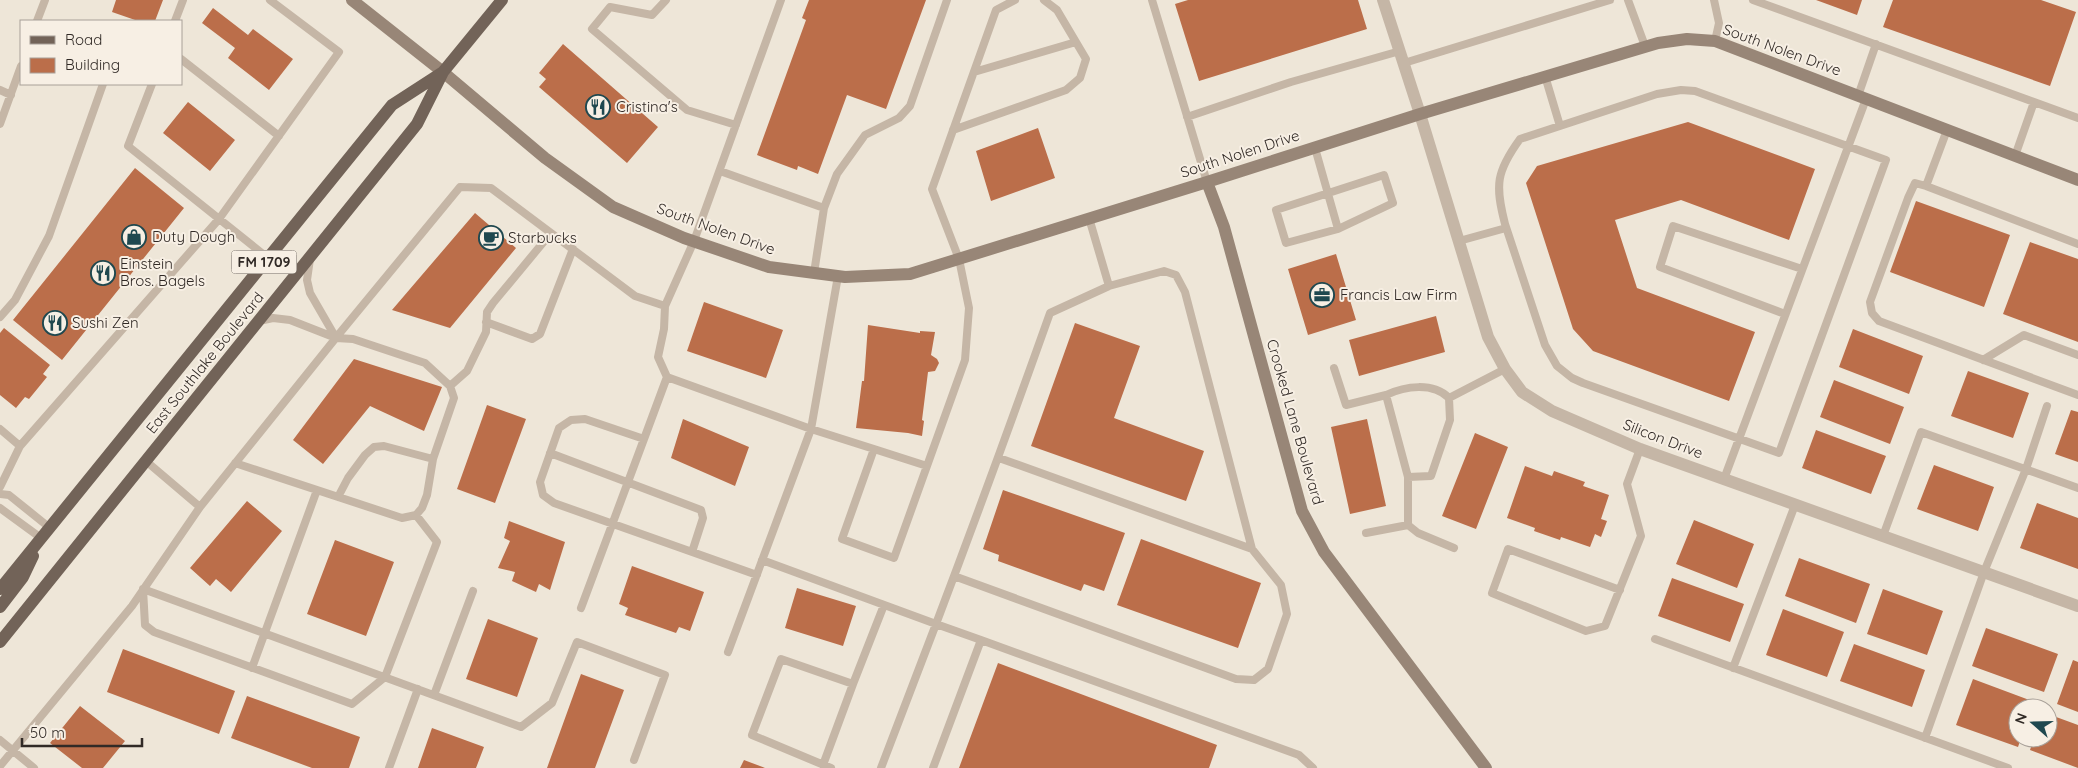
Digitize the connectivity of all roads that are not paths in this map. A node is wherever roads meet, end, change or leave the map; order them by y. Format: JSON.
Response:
{"nodes":[{"id":1,"x":45,"y":0,"type":"edge"},
{"id":2,"x":183,"y":0,"type":"edge"},
{"id":3,"x":270,"y":0,"type":"edge"},
{"id":4,"x":352,"y":0,"type":"edge"},
{"id":5,"x":502,"y":0,"type":"edge"},
{"id":6,"x":666,"y":0,"type":"edge"},
{"id":7,"x":781,"y":0,"type":"edge"},
{"id":8,"x":947,"y":0,"type":"edge"},
{"id":9,"x":1014,"y":0,"type":"edge"},
{"id":10,"x":1044,"y":0,"type":"edge"},
{"id":11,"x":1152,"y":0,"type":"edge"},
{"id":12,"x":1383,"y":0,"type":"edge"},
{"id":13,"x":1610,"y":0,"type":"edge"},
{"id":14,"x":1628,"y":0,"type":"edge"},
{"id":15,"x":1714,"y":0,"type":"edge"},
{"id":16,"x":1753,"y":0,"type":"edge"},
{"id":17,"x":38,"y":20,"type":"edge"},
{"id":18,"x":175,"y":20,"type":"edge"},
{"id":19,"x":1714,"y":41,"type":"junction"},
{"id":20,"x":1076,"y":42,"type":"junction"},
{"id":21,"x":1876,"y":44,"type":"junction"},
{"id":22,"x":1645,"y":46,"type":"junction"},
{"id":23,"x":1402,"y":57,"type":"junction"},
{"id":24,"x":182,"y":60,"type":"edge"},
{"id":25,"x":20,"y":69,"type":"edge"},
{"id":26,"x":443,"y":72,"type":"junction"},
{"id":27,"x":974,"y":72,"type":"junction"},
{"id":28,"x":1545,"y":76,"type":"junction"},
{"id":29,"x":103,"y":85,"type":"edge"},
{"id":30,"x":152,"y":85,"type":"edge"},
{"id":31,"x":0,"y":90,"type":"edge"},
{"id":32,"x":11,"y":94,"type":"junction"},
{"id":33,"x":1862,"y":97,"type":"junction"},
{"id":34,"x":2034,"y":102,"type":"junction"},
{"id":35,"x":1420,"y":114,"type":"junction"},
{"id":36,"x":1187,"y":117,"type":"junction"},
{"id":37,"x":2078,"y":118,"type":"edge"},
{"id":38,"x":0,"y":124,"type":"edge"},
{"id":39,"x":736,"y":125,"type":"junction"},
{"id":40,"x":1560,"y":126,"type":"junction"},
{"id":41,"x":953,"y":130,"type":"junction"},
{"id":42,"x":1947,"y":130,"type":"junction"},
{"id":43,"x":279,"y":136,"type":"junction"},
{"id":44,"x":1848,"y":146,"type":"junction"},
{"id":45,"x":1315,"y":148,"type":"junction"},
{"id":46,"x":2015,"y":156,"type":"junction"},
{"id":47,"x":720,"y":171,"type":"junction"},
{"id":48,"x":2078,"y":180,"type":"edge"},
{"id":49,"x":1207,"y":182,"type":"junction"},
{"id":50,"x":1926,"y":186,"type":"junction"},
{"id":51,"x":1328,"y":193,"type":"junction"},
{"id":52,"x":824,"y":208,"type":"junction"},
{"id":53,"x":1089,"y":218,"type":"junction"},
{"id":54,"x":219,"y":219,"type":"junction"},
{"id":55,"x":1506,"y":228,"type":"junction"},
{"id":56,"x":1338,"y":229,"type":"junction"},
{"id":57,"x":551,"y":233,"type":"junction"},
{"id":58,"x":1459,"y":240,"type":"junction"},
{"id":59,"x":694,"y":241,"type":"junction"},
{"id":60,"x":2078,"y":244,"type":"edge"},
{"id":61,"x":573,"y":249,"type":"junction"},
{"id":62,"x":310,"y":257,"type":"junction"},
{"id":63,"x":268,"y":258,"type":"junction"},
{"id":64,"x":959,"y":259,"type":"junction"},
{"id":65,"x":1802,"y":269,"type":"junction"},
{"id":66,"x":814,"y":273,"type":"junction"},
{"id":67,"x":838,"y":276,"type":"junction"},
{"id":68,"x":1109,"y":286,"type":"junction"},
{"id":69,"x":665,"y":306,"type":"junction"},
{"id":70,"x":1786,"y":314,"type":"junction"},
{"id":71,"x":0,"y":316,"type":"edge"},
{"id":72,"x":259,"y":321,"type":"junction"},
{"id":73,"x":486,"y":322,"type":"junction"},
{"id":74,"x":336,"y":338,"type":"junction"},
{"id":75,"x":2078,"y":355,"type":"edge"},
{"id":76,"x":1983,"y":360,"type":"junction"},
{"id":77,"x":1334,"y":368,"type":"dead end"},
{"id":78,"x":1505,"y":369,"type":"junction"},
{"id":79,"x":667,"y":377,"type":"junction"},
{"id":80,"x":450,"y":386,"type":"junction"},
{"id":81,"x":1386,"y":395,"type":"junction"},
{"id":82,"x":2078,"y":395,"type":"edge"},
{"id":83,"x":1449,"y":398,"type":"junction"},
{"id":84,"x":2047,"y":406,"type":"dead end"},
{"id":85,"x":811,"y":428,"type":"junction"},
{"id":86,"x":0,"y":429,"type":"edge"},
{"id":87,"x":644,"y":439,"type":"junction"},
{"id":88,"x":1739,"y":440,"type":"junction"},
{"id":89,"x":20,"y":446,"type":"junction"},
{"id":90,"x":874,"y":449,"type":"junction"},
{"id":91,"x":1640,"y":449,"type":"junction"},
{"id":92,"x":550,"y":454,"type":"junction"},
{"id":93,"x":999,"y":458,"type":"junction"},
{"id":94,"x":433,"y":459,"type":"junction"},
{"id":95,"x":147,"y":462,"type":"junction"},
{"id":96,"x":235,"y":463,"type":"junction"},
{"id":97,"x":927,"y":466,"type":"junction"},
{"id":98,"x":2026,"y":469,"type":"junction"},
{"id":99,"x":1408,"y":477,"type":"junction"},
{"id":100,"x":1724,"y":479,"type":"junction"},
{"id":101,"x":628,"y":481,"type":"junction"},
{"id":102,"x":0,"y":488,"type":"edge"},
{"id":103,"x":2078,"y":488,"type":"edge"},
{"id":104,"x":317,"y":490,"type":"junction"},
{"id":105,"x":0,"y":494,"type":"edge"},
{"id":106,"x":338,"y":497,"type":"junction"},
{"id":107,"x":1795,"y":505,"type":"junction"},
{"id":108,"x":200,"y":507,"type":"junction"},
{"id":109,"x":0,"y":508,"type":"edge"},
{"id":110,"x":416,"y":515,"type":"junction"},
{"id":111,"x":613,"y":524,"type":"junction"},
{"id":112,"x":1408,"y":525,"type":"junction"},
{"id":113,"x":46,"y":533,"type":"junction"},
{"id":114,"x":1366,"y":533,"type":"dead end"},
{"id":115,"x":1882,"y":536,"type":"junction"},
{"id":116,"x":1454,"y":548,"type":"dead end"},
{"id":117,"x":1252,"y":549,"type":"junction"},
{"id":118,"x":692,"y":552,"type":"junction"},
{"id":119,"x":762,"y":560,"type":"junction"},
{"id":120,"x":1984,"y":572,"type":"junction"},
{"id":121,"x":757,"y":575,"type":"junction"},
{"id":122,"x":954,"y":576,"type":"junction"},
{"id":123,"x":0,"y":589,"type":"edge"},
{"id":124,"x":143,"y":589,"type":"junction"},
{"id":125,"x":1620,"y":590,"type":"junction"},
{"id":126,"x":473,"y":591,"type":"dead end"},
{"id":127,"x":884,"y":605,"type":"junction"},
{"id":128,"x":2078,"y":606,"type":"edge"},
{"id":129,"x":0,"y":607,"type":"edge"},
{"id":130,"x":582,"y":608,"type":"dead end"},
{"id":131,"x":936,"y":624,"type":"junction"},
{"id":132,"x":265,"y":633,"type":"junction"},
{"id":133,"x":1655,"y":639,"type":"dead end"},
{"id":134,"x":981,"y":640,"type":"junction"},
{"id":135,"x":0,"y":642,"type":"edge"},
{"id":136,"x":728,"y":652,"type":"dead end"},
{"id":137,"x":252,"y":668,"type":"junction"},
{"id":138,"x":1733,"y":668,"type":"junction"},
{"id":139,"x":385,"y":677,"type":"junction"},
{"id":140,"x":853,"y":684,"type":"junction"},
{"id":141,"x":418,"y":689,"type":"junction"},
{"id":142,"x":434,"y":695,"type":"junction"},
{"id":143,"x":1925,"y":738,"type":"junction"},
{"id":144,"x":0,"y":740,"type":"edge"},
{"id":145,"x":13,"y":751,"type":"junction"},
{"id":146,"x":634,"y":760,"type":"dead end"},
{"id":147,"x":823,"y":765,"type":"junction"},
{"id":148,"x":0,"y":766,"type":"edge"},
{"id":149,"x":34,"y":768,"type":"edge"},
{"id":150,"x":389,"y":768,"type":"edge"},
{"id":151,"x":831,"y":768,"type":"edge"},
{"id":152,"x":881,"y":768,"type":"edge"},
{"id":153,"x":933,"y":768,"type":"edge"},
{"id":154,"x":1313,"y":768,"type":"edge"},
{"id":155,"x":1486,"y":768,"type":"edge"},
{"id":156,"x":2008,"y":768,"type":"edge"}],
"edges":[{"from":1,"to":17,"type":"lane"},
{"from":2,"to":18,"type":"lane"},
{"from":3,"to":43,"type":"lane"},
{"from":4,"to":26,"type":"street","name":"South Nolen Drive"},
{"from":5,"to":26,"type":"main road","name":"East Southlake Boulevard","number":"FM 1709"},
{"from":6,"to":39,"type":"lane"},
{"from":7,"to":39,"type":"lane"},
{"from":8,"to":52,"type":"lane"},
{"from":9,"to":27,"type":"lane"},
{"from":10,"to":20,"type":"lane"},
{"from":11,"to":36,"type":"lane"},
{"from":12,"to":23,"type":"street","name":"Silicon Drive"},
{"from":13,"to":23,"type":"lane"},
{"from":14,"to":22,"type":"lane"},
{"from":15,"to":19,"type":"lane"},
{"from":16,"to":21,"type":"lane"},
{"from":19,"to":22,"type":"street","name":"South Nolen Drive"},
{"from":19,"to":33,"type":"street","name":"South Nolen Drive"},
{"from":20,"to":27,"type":"lane"},
{"from":20,"to":41,"type":"lane"},
{"from":21,"to":33,"type":"lane"},
{"from":21,"to":34,"type":"lane"},
{"from":22,"to":28,"type":"street","name":"South Nolen Drive"},
{"from":23,"to":35,"type":"street","name":"Silicon Drive"},
{"from":23,"to":36,"type":"lane"},
{"from":24,"to":43,"type":"lane"},
{"from":25,"to":32,"type":"lane"},
{"from":26,"to":59,"type":"street","name":"South Nolen Drive"},
{"from":26,"to":62,"type":"main road","name":"East Southlake Boulevard","number":"FM 1709"},
{"from":26,"to":63,"type":"main road","name":"East Southlake Boulevard","number":"FM 1709"},
{"from":27,"to":41,"type":"lane"},
{"from":28,"to":35,"type":"street","name":"South Nolen Drive"},
{"from":28,"to":40,"type":"lane"},
{"from":29,"to":71,"type":"lane"},
{"from":30,"to":54,"type":"lane"},
{"from":31,"to":32,"type":"lane"},
{"from":32,"to":38,"type":"lane"},
{"from":33,"to":42,"type":"street","name":"South Nolen Drive"},
{"from":33,"to":44,"type":"lane"},
{"from":34,"to":37,"type":"lane"},
{"from":34,"to":46,"type":"lane"},
{"from":35,"to":45,"type":"street","name":"South Nolen Drive"},
{"from":35,"to":58,"type":"street","name":"Silicon Drive"},
{"from":36,"to":49,"type":"lane"},
{"from":39,"to":47,"type":"lane"},
{"from":40,"to":44,"type":"lane"},
{"from":40,"to":55,"type":"lane"},
{"from":41,"to":64,"type":"lane"},
{"from":42,"to":46,"type":"street","name":"South Nolen Drive"},
{"from":42,"to":50,"type":"lane"},
{"from":43,"to":54,"type":"lane"},
{"from":44,"to":65,"type":"lane"},
{"from":44,"to":88,"type":"lane"},
{"from":45,"to":49,"type":"street","name":"South Nolen Drive"},
{"from":45,"to":51,"type":"lane"},
{"from":46,"to":48,"type":"street","name":"South Nolen Drive"},
{"from":47,"to":52,"type":"lane"},
{"from":47,"to":59,"type":"lane"},
{"from":49,"to":53,"type":"street","name":"South Nolen Drive"},
{"from":49,"to":155,"type":"street","name":"Crooked Lane Boulevard"},
{"from":50,"to":60,"type":"lane"},
{"from":50,"to":76,"type":"lane"},
{"from":51,"to":56,"type":"lane"},
{"from":51,"to":56,"type":"lane"},
{"from":51,"to":56,"type":"lane"},
{"from":52,"to":66,"type":"lane"},
{"from":53,"to":64,"type":"street","name":"South Nolen Drive"},
{"from":53,"to":68,"type":"lane"},
{"from":54,"to":63,"type":"lane"},
{"from":54,"to":89,"type":"lane"},
{"from":55,"to":58,"type":"lane"},
{"from":55,"to":88,"type":"lane"},
{"from":57,"to":61,"type":"lane"},
{"from":57,"to":73,"type":"lane"},
{"from":57,"to":74,"type":"lane"},
{"from":58,"to":78,"type":"street","name":"Silicon Drive"},
{"from":59,"to":66,"type":"street","name":"South Nolen Drive"},
{"from":59,"to":69,"type":"lane"},
{"from":61,"to":69,"type":"lane"},
{"from":61,"to":73,"type":"lane"},
{"from":62,"to":72,"type":"main road","name":"East Southlake Boulevard","number":"FM 1709"},
{"from":62,"to":74,"type":"lane"},
{"from":63,"to":113,"type":"main road","name":"East Southlake Boulevard","number":"FM 1709"},
{"from":64,"to":67,"type":"street","name":"South Nolen Drive"},
{"from":64,"to":97,"type":"lane"},
{"from":65,"to":70,"type":"lane"},
{"from":65,"to":70,"type":"lane"},
{"from":66,"to":67,"type":"street","name":"South Nolen Drive"},
{"from":67,"to":85,"type":"lane"},
{"from":68,"to":93,"type":"lane"},
{"from":68,"to":117,"type":"lane"},
{"from":69,"to":79,"type":"lane"},
{"from":70,"to":88,"type":"lane"},
{"from":72,"to":74,"type":"lane"},
{"from":72,"to":95,"type":"main road","name":"East Southlake Boulevard","number":"FM 1709"},
{"from":73,"to":80,"type":"lane"},
{"from":74,"to":80,"type":"lane"},
{"from":74,"to":96,"type":"lane"},
{"from":75,"to":76,"type":"lane"},
{"from":76,"to":82,"type":"lane"},
{"from":77,"to":81,"type":"lane"},
{"from":78,"to":83,"type":"lane"},
{"from":78,"to":91,"type":"street","name":"Silicon Drive"},
{"from":79,"to":85,"type":"lane"},
{"from":79,"to":87,"type":"lane"},
{"from":80,"to":94,"type":"lane"},
{"from":81,"to":83,"type":"lane"},
{"from":81,"to":99,"type":"lane"},
{"from":83,"to":99,"type":"lane"},
{"from":84,"to":98,"type":"lane"},
{"from":85,"to":90,"type":"lane"},
{"from":85,"to":119,"type":"lane"},
{"from":86,"to":89,"type":"lane"},
{"from":87,"to":92,"type":"lane"},
{"from":87,"to":101,"type":"lane"},
{"from":88,"to":100,"type":"lane"},
{"from":89,"to":102,"type":"lane"},
{"from":90,"to":97,"type":"lane"},
{"from":90,"to":97,"type":"lane"},
{"from":91,"to":100,"type":"street","name":"Silicon Drive"},
{"from":91,"to":125,"type":"lane"},
{"from":92,"to":101,"type":"lane"},
{"from":92,"to":111,"type":"lane"},
{"from":93,"to":117,"type":"lane"},
{"from":93,"to":122,"type":"lane"},
{"from":94,"to":106,"type":"lane"},
{"from":94,"to":110,"type":"lane"},
{"from":95,"to":108,"type":"lane"},
{"from":95,"to":135,"type":"main road","name":"East Southlake Boulevard","number":"FM 1709"},
{"from":96,"to":104,"type":"lane"},
{"from":96,"to":108,"type":"lane"},
{"from":98,"to":103,"type":"lane"},
{"from":98,"to":115,"type":"lane"},
{"from":98,"to":120,"type":"lane"},
{"from":99,"to":112,"type":"lane"},
{"from":100,"to":107,"type":"street","name":"Silicon Drive"},
{"from":101,"to":111,"type":"lane"},
{"from":101,"to":118,"type":"lane"},
{"from":104,"to":106,"type":"lane"},
{"from":104,"to":132,"type":"lane"},
{"from":105,"to":113,"type":"lane"},
{"from":106,"to":110,"type":"lane"},
{"from":107,"to":115,"type":"street","name":"Silicon Drive"},
{"from":107,"to":138,"type":"lane"},
{"from":108,"to":124,"type":"lane"},
{"from":109,"to":113,"type":"lane"},
{"from":110,"to":139,"type":"lane"},
{"from":111,"to":118,"type":"lane"},
{"from":111,"to":130,"type":"lane"},
{"from":112,"to":114,"type":"lane"},
{"from":112,"to":116,"type":"lane"},
{"from":113,"to":123,"type":"main road","name":"East Southlake Boulevard","number":"FM 1709"},
{"from":113,"to":129,"type":"main road"},
{"from":115,"to":120,"type":"street","name":"Silicon Drive"},
{"from":117,"to":122,"type":"lane"},
{"from":118,"to":121,"type":"lane"},
{"from":119,"to":121,"type":"lane"},
{"from":119,"to":127,"type":"lane"},
{"from":120,"to":128,"type":"street","name":"Silicon Drive"},
{"from":120,"to":143,"type":"lane"},
{"from":121,"to":136,"type":"lane"},
{"from":122,"to":131,"type":"lane"},
{"from":124,"to":132,"type":"lane"},
{"from":124,"to":137,"type":"lane"},
{"from":124,"to":145,"type":"lane"},
{"from":125,"to":125,"type":"lane"},
{"from":126,"to":142,"type":"lane"},
{"from":127,"to":131,"type":"lane"},
{"from":127,"to":140,"type":"lane"},
{"from":131,"to":134,"type":"lane"},
{"from":131,"to":152,"type":"lane"},
{"from":132,"to":137,"type":"lane"},
{"from":132,"to":139,"type":"lane"},
{"from":133,"to":138,"type":"lane"},
{"from":134,"to":153,"type":"lane"},
{"from":134,"to":154,"type":"lane"},
{"from":137,"to":139,"type":"lane"},
{"from":138,"to":143,"type":"lane"},
{"from":139,"to":141,"type":"lane"},
{"from":140,"to":147,"type":"lane"},
{"from":140,"to":147,"type":"lane"},
{"from":141,"to":142,"type":"lane"},
{"from":141,"to":150,"type":"lane"},
{"from":142,"to":146,"type":"lane"},
{"from":143,"to":156,"type":"lane"},
{"from":144,"to":145,"type":"lane"},
{"from":145,"to":148,"type":"lane"},
{"from":145,"to":149,"type":"lane"},
{"from":147,"to":151,"type":"lane"}]}
